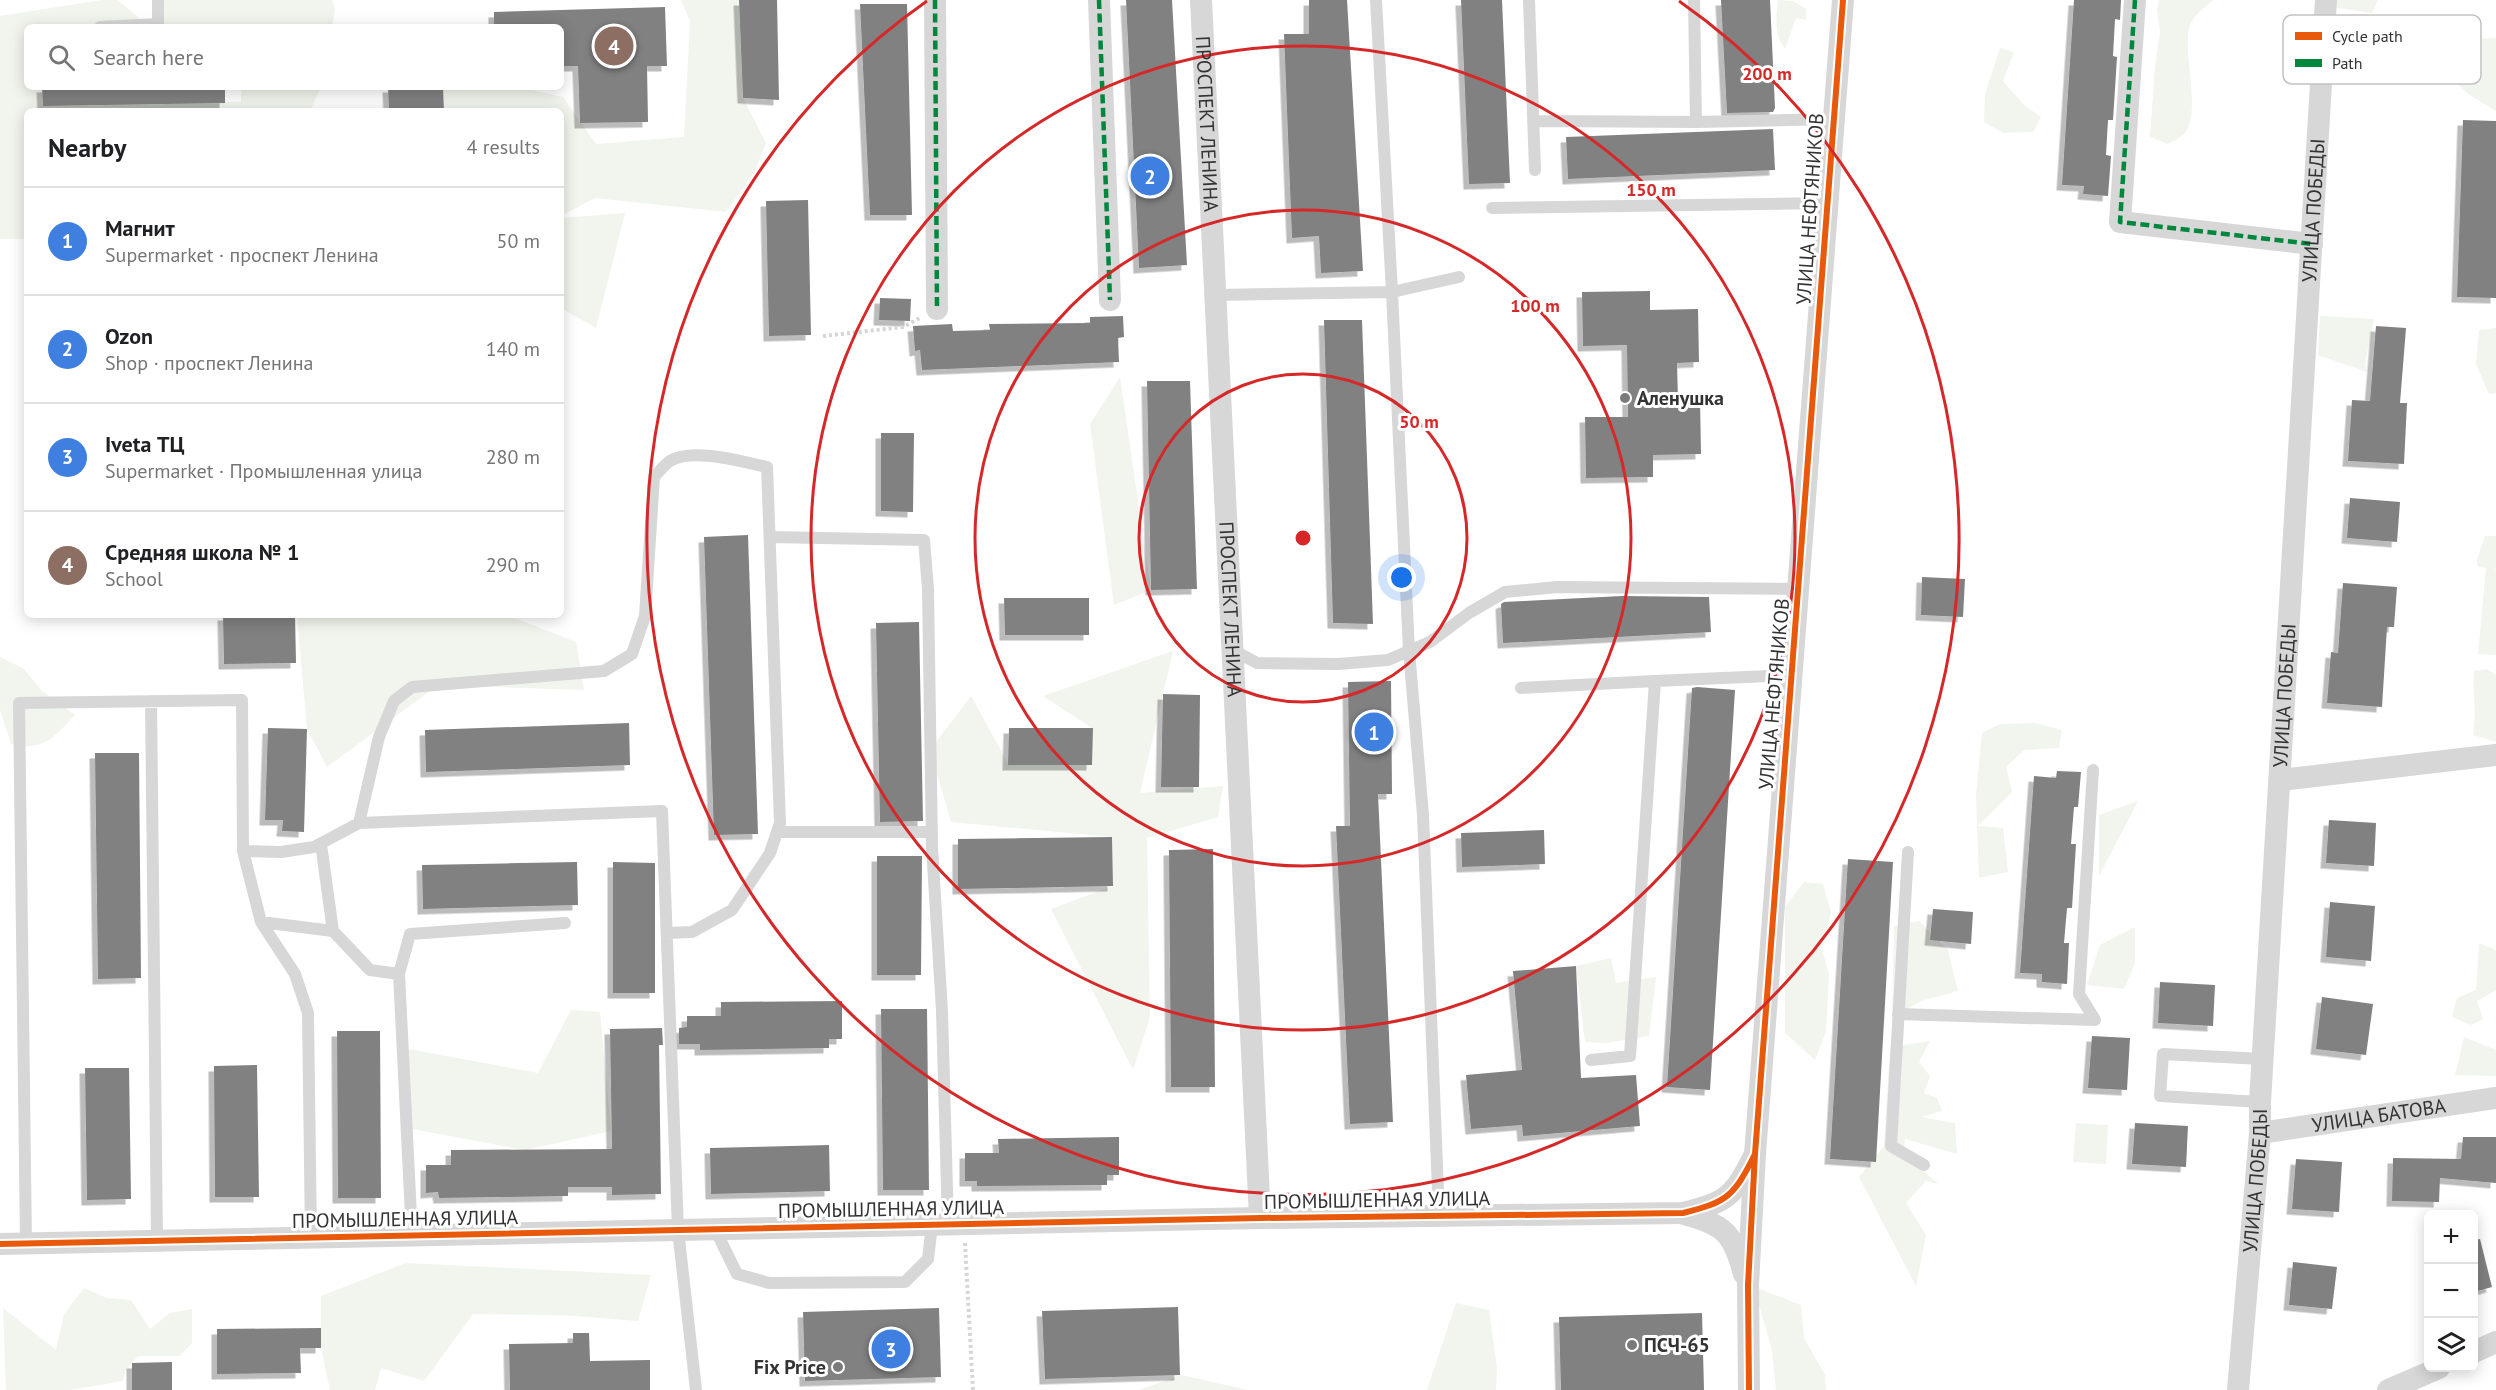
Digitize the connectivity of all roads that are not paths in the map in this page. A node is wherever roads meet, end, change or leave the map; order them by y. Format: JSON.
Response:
{"nodes":[{"id":1,"x":158,"y":0,"type":"edge"},
{"id":2,"x":935,"y":0,"type":"edge"},
{"id":3,"x":1099,"y":0,"type":"edge"},
{"id":4,"x":1200,"y":0,"type":"edge"},
{"id":5,"x":1376,"y":0,"type":"edge"},
{"id":6,"x":1529,"y":0,"type":"edge"},
{"id":7,"x":1694,"y":0,"type":"edge"},
{"id":8,"x":1843,"y":0,"type":"edge"},
{"id":9,"x":2135,"y":0,"type":"edge"},
{"id":10,"x":2326,"y":0,"type":"edge"},
{"id":11,"x":2325,"y":15,"type":"edge"},
{"id":12,"x":158,"y":24,"type":"edge"},
{"id":13,"x":2321,"y":84,"type":"edge"},
{"id":14,"x":1833,"y":119,"type":"junction"},
{"id":15,"x":1536,"y":121,"type":"junction"},
{"id":16,"x":1696,"y":122,"type":"junction"},
{"id":17,"x":1535,"y":170,"type":"dead end"},
{"id":18,"x":1827,"y":203,"type":"junction"},
{"id":19,"x":1492,"y":208,"type":"dead end"},
{"id":20,"x":2312,"y":244,"type":"junction"},
{"id":21,"x":1459,"y":277,"type":"dead end"},
{"id":22,"x":1392,"y":292,"type":"junction"},
{"id":23,"x":1216,"y":295,"type":"junction"},
{"id":24,"x":1110,"y":300,"type":"dead end"},
{"id":25,"x":937,"y":309,"type":"road end"},
{"id":26,"x":770,"y":537,"type":"junction"},
{"id":27,"x":1799,"y":589,"type":"junction"},
{"id":28,"x":1233,"y":650,"type":"junction"},
{"id":29,"x":1409,"y":651,"type":"junction"},
{"id":30,"x":1792,"y":675,"type":"junction"},
{"id":31,"x":1655,"y":681,"type":"junction"},
{"id":32,"x":1521,"y":688,"type":"dead end"},
{"id":33,"x":151,"y":701,"type":"junction"},
{"id":34,"x":2496,"y":755,"type":"edge"},
{"id":35,"x":2093,"y":770,"type":"dead end"},
{"id":36,"x":2280,"y":780,"type":"junction"},
{"id":37,"x":358,"y":823,"type":"junction"},
{"id":38,"x":777,"y":832,"type":"junction"},
{"id":39,"x":932,"y":832,"type":"junction"},
{"id":40,"x":321,"y":844,"type":"junction"},
{"id":41,"x":243,"y":851,"type":"junction"},
{"id":42,"x":1908,"y":852,"type":"dead end"},
{"id":43,"x":261,"y":922,"type":"junction"},
{"id":44,"x":566,"y":923,"type":"dead end"},
{"id":45,"x":333,"y":931,"type":"junction"},
{"id":46,"x":667,"y":933,"type":"junction"},
{"id":47,"x":399,"y":974,"type":"junction"},
{"id":48,"x":1899,"y":1014,"type":"junction"},
{"id":49,"x":2263,"y":1059,"type":"junction"},
{"id":50,"x":1591,"y":1060,"type":"dead end"},
{"id":51,"x":2496,"y":1098,"type":"edge"},
{"id":52,"x":2260,"y":1102,"type":"junction"},
{"id":53,"x":2260,"y":1133,"type":"junction"},
{"id":54,"x":1755,"y":1154,"type":"junction"},
{"id":55,"x":1924,"y":1165,"type":"dead end"},
{"id":56,"x":1683,"y":1213,"type":"junction"},
{"id":57,"x":1439,"y":1216,"type":"junction"},
{"id":58,"x":1260,"y":1218,"type":"junction"},
{"id":59,"x":948,"y":1225,"type":"junction"},
{"id":60,"x":715,"y":1229,"type":"junction"},
{"id":61,"x":678,"y":1230,"type":"junction"},
{"id":62,"x":412,"y":1236,"type":"junction"},
{"id":63,"x":311,"y":1238,"type":"junction"},
{"id":64,"x":157,"y":1241,"type":"junction"},
{"id":65,"x":26,"y":1243,"type":"junction"},
{"id":66,"x":0,"y":1244,"type":"edge"},
{"id":67,"x":1748,"y":1285,"type":"junction"},
{"id":68,"x":2496,"y":1342,"type":"edge"},
{"id":69,"x":2478,"y":1350,"type":"edge"},
{"id":70,"x":2430,"y":1372,"type":"edge"},
{"id":71,"x":696,"y":1390,"type":"edge"},
{"id":72,"x":1749,"y":1390,"type":"edge"},
{"id":73,"x":2238,"y":1390,"type":"edge"},
{"id":74,"x":2388,"y":1390,"type":"edge"}],
"edges":[{"from":1,"to":12,"type":"lane"},
{"from":2,"to":25,"type":"street"},
{"from":3,"to":24,"type":"street"},
{"from":4,"to":23,"type":"street","name":"ПРОСПЕКТ ЛЕНИНА"},
{"from":5,"to":22,"type":"lane"},
{"from":6,"to":15,"type":"lane"},
{"from":7,"to":16,"type":"lane"},
{"from":8,"to":14,"type":"street","name":"УЛИЦА НЕФТЯНИКОВ"},
{"from":9,"to":20,"type":"street"},
{"from":10,"to":11,"type":"street","name":"УЛИЦА ПОБЕДЫ"},
{"from":13,"to":20,"type":"street","name":"УЛИЦА ПОБЕДЫ"},
{"from":14,"to":16,"type":"lane"},
{"from":14,"to":18,"type":"street","name":"УЛИЦА НЕФТЯНИКОВ"},
{"from":15,"to":16,"type":"lane"},
{"from":15,"to":17,"type":"lane"},
{"from":18,"to":19,"type":"lane"},
{"from":18,"to":27,"type":"street","name":"УЛИЦА НЕФТЯНИКОВ"},
{"from":20,"to":36,"type":"street","name":"УЛИЦА ПОБЕДЫ"},
{"from":21,"to":22,"type":"lane"},
{"from":22,"to":23,"type":"lane"},
{"from":22,"to":29,"type":"lane"},
{"from":23,"to":28,"type":"street","name":"ПРОСПЕКТ ЛЕНИНА"},
{"from":26,"to":37,"type":"lane"},
{"from":26,"to":38,"type":"lane"},
{"from":26,"to":39,"type":"lane"},
{"from":27,"to":29,"type":"lane"},
{"from":27,"to":30,"type":"street","name":"УЛИЦА НЕФТЯНИКОВ"},
{"from":28,"to":29,"type":"lane"},
{"from":28,"to":58,"type":"street","name":"ПРОСПЕКТ ЛЕНИНА"},
{"from":29,"to":57,"type":"lane"},
{"from":30,"to":31,"type":"lane"},
{"from":30,"to":54,"type":"street","name":"УЛИЦА НЕФТЯНИКОВ"},
{"from":31,"to":32,"type":"lane"},
{"from":31,"to":50,"type":"lane"},
{"from":33,"to":41,"type":"lane"},
{"from":33,"to":64,"type":"lane"},
{"from":33,"to":65,"type":"lane"},
{"from":34,"to":36,"type":"street"},
{"from":35,"to":48,"type":"lane"},
{"from":36,"to":49,"type":"street","name":"УЛИЦА ПОБЕДЫ"},
{"from":37,"to":40,"type":"lane"},
{"from":37,"to":46,"type":"lane"},
{"from":38,"to":39,"type":"lane"},
{"from":38,"to":46,"type":"lane"},
{"from":39,"to":59,"type":"lane"},
{"from":40,"to":41,"type":"lane"},
{"from":40,"to":45,"type":"lane"},
{"from":41,"to":43,"type":"lane"},
{"from":42,"to":48,"type":"lane"},
{"from":43,"to":45,"type":"lane"},
{"from":43,"to":63,"type":"lane"},
{"from":44,"to":47,"type":"lane"},
{"from":45,"to":47,"type":"lane"},
{"from":46,"to":61,"type":"lane"},
{"from":47,"to":62,"type":"lane"},
{"from":48,"to":55,"type":"lane"},
{"from":49,"to":52,"type":"street","name":"УЛИЦА ПОБЕДЫ"},
{"from":49,"to":52,"type":"lane"},
{"from":51,"to":53,"type":"street","name":"УЛИЦА БАТОВА"},
{"from":52,"to":53,"type":"street","name":"УЛИЦА ПОБЕДЫ"},
{"from":53,"to":73,"type":"street","name":"УЛИЦА ПОБЕДЫ"},
{"from":54,"to":56,"type":"street","name":"ПРОМЫШЛЕННАЯ УЛИЦА"},
{"from":54,"to":67,"type":"street","name":"УЛИЦА НЕФТЯНИКОВ"},
{"from":56,"to":57,"type":"street","name":"ПРОМЫШЛЕННАЯ УЛИЦА"},
{"from":56,"to":67,"type":"street","name":"ПРОМЫШЛЕННАЯ УЛИЦА"},
{"from":57,"to":58,"type":"street","name":"ПРОМЫШЛЕННАЯ УЛИЦА"},
{"from":58,"to":59,"type":"street","name":"ПРОМЫШЛЕННАЯ УЛИЦА"},
{"from":59,"to":60,"type":"street","name":"ПРОМЫШЛЕННАЯ УЛИЦА"},
{"from":59,"to":60,"type":"lane"},
{"from":60,"to":61,"type":"street","name":"ПРОМЫШЛЕННАЯ УЛИЦА"},
{"from":61,"to":62,"type":"street","name":"ПРОМЫШЛЕННАЯ УЛИЦА"},
{"from":61,"to":71,"type":"lane"},
{"from":62,"to":63,"type":"street","name":"ПРОМЫШЛЕННАЯ УЛИЦА"},
{"from":63,"to":64,"type":"street","name":"ПРОМЫШЛЕННАЯ УЛИЦА"},
{"from":64,"to":65,"type":"street","name":"ПРОМЫШЛЕННАЯ УЛИЦА"},
{"from":65,"to":66,"type":"street","name":"ПРОМЫШЛЕННАЯ УЛИЦА"},
{"from":67,"to":72,"type":"street","name":"УЛИЦА НЕФТЯНИКОВ"},
{"from":68,"to":69,"type":"street"},
{"from":70,"to":74,"type":"street"}]}
